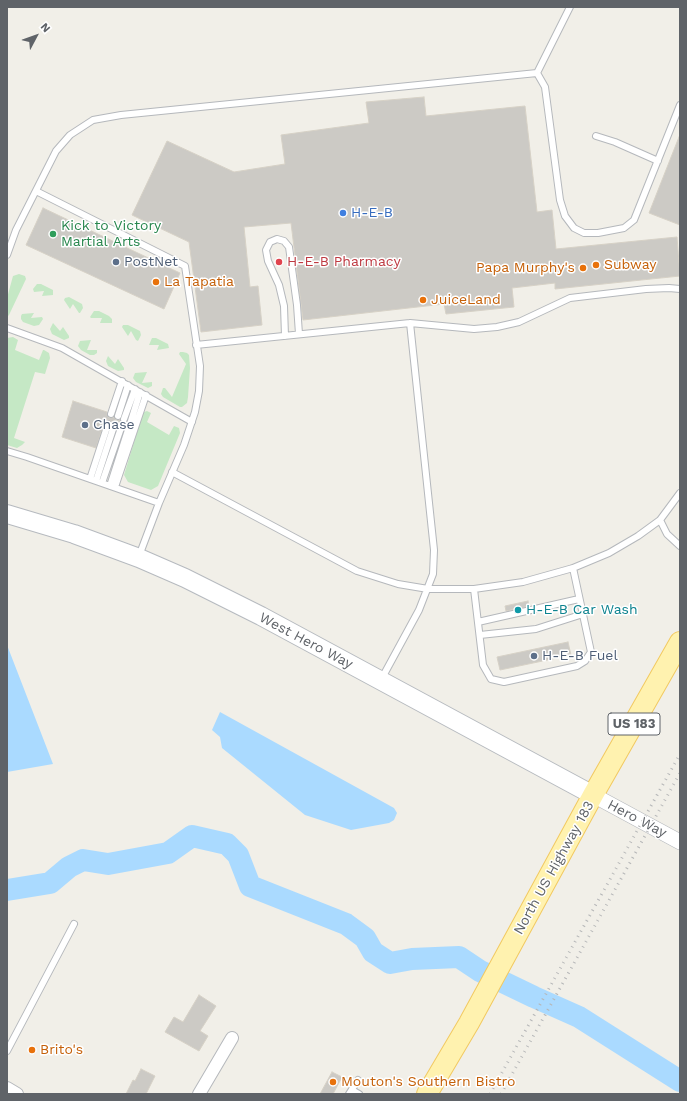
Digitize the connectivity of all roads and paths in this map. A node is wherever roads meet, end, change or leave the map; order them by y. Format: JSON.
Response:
{"nodes":[{"id":1,"x":570,"y":7,"type":"edge"},
{"id":2,"x":537,"y":73,"type":"junction"},
{"id":3,"x":680,"y":105,"type":"edge"},
{"id":4,"x":596,"y":136,"type":"dead end"},
{"id":5,"x":658,"y":161,"type":"junction"},
{"id":6,"x":36,"y":191,"type":"junction"},
{"id":7,"x":7,"y":255,"type":"edge"},
{"id":8,"x":680,"y":289,"type":"edge"},
{"id":9,"x":410,"y":323,"type":"junction"},
{"id":10,"x":7,"y":328,"type":"edge"},
{"id":11,"x":299,"y":334,"type":"junction"},
{"id":12,"x":285,"y":336,"type":"junction"},
{"id":13,"x":196,"y":345,"type":"junction"},
{"id":14,"x":122,"y":381,"type":"junction"},
{"id":15,"x":128,"y":385,"type":"junction"},
{"id":16,"x":140,"y":392,"type":"junction"},
{"id":17,"x":128,"y":420,"type":"dead end"},
{"id":18,"x":192,"y":422,"type":"junction"},
{"id":19,"x":111,"y":425,"type":"dead end"},
{"id":20,"x":121,"y":428,"type":"dead end"},
{"id":21,"x":128,"y":430,"type":"dead end"},
{"id":22,"x":7,"y":451,"type":"edge"},
{"id":23,"x":172,"y":472,"type":"junction"},
{"id":24,"x":96,"y":481,"type":"junction"},
{"id":25,"x":112,"y":487,"type":"junction"},
{"id":26,"x":680,"y":494,"type":"edge"},
{"id":27,"x":159,"y":502,"type":"junction"},
{"id":28,"x":7,"y":514,"type":"edge"},
{"id":29,"x":660,"y":520,"type":"junction"},
{"id":30,"x":680,"y":546,"type":"edge"},
{"id":31,"x":139,"y":558,"type":"junction"},
{"id":32,"x":573,"y":568,"type":"junction"},
{"id":33,"x":428,"y":589,"type":"junction"},
{"id":34,"x":474,"y":589,"type":"junction"},
{"id":35,"x":580,"y":599,"type":"junction"},
{"id":36,"x":582,"y":614,"type":"junction"},
{"id":37,"x":478,"y":622,"type":"junction"},
{"id":38,"x":480,"y":635,"type":"junction"},
{"id":39,"x":680,"y":642,"type":"edge"},
{"id":40,"x":380,"y":680,"type":"junction"},
{"id":41,"x":594,"y":795,"type":"junction"},
{"id":42,"x":680,"y":842,"type":"edge"},
{"id":43,"x":74,"y":924,"type":"dead end"},
{"id":44,"x":232,"y":1038,"type":"dead end"},
{"id":45,"x":7,"y":1051,"type":"edge"},
{"id":46,"x":358,"y":1080,"type":"dead end"},
{"id":47,"x":7,"y":1088,"type":"edge"},
{"id":48,"x":351,"y":1092,"type":"edge"},
{"id":49,"x":17,"y":1094,"type":"edge"},
{"id":50,"x":199,"y":1094,"type":"edge"},
{"id":51,"x":359,"y":1094,"type":"edge"},
{"id":52,"x":427,"y":1094,"type":"edge"}],
"edges":[{"from":1,"to":2,"type":"lane"},
{"from":2,"to":5,"type":"lane"},
{"from":2,"to":6,"type":"lane"},
{"from":3,"to":5,"type":"lane"},
{"from":4,"to":5,"type":"lane"},
{"from":6,"to":7,"type":"lane"},
{"from":6,"to":13,"type":"lane"},
{"from":8,"to":9,"type":"lane"},
{"from":9,"to":11,"type":"lane"},
{"from":9,"to":33,"type":"lane"},
{"from":10,"to":14,"type":"lane"},
{"from":11,"to":12,"type":"lane"},
{"from":11,"to":12,"type":"lane"},
{"from":12,"to":13,"type":"lane"},
{"from":13,"to":18,"type":"lane"},
{"from":14,"to":15,"type":"lane"},
{"from":14,"to":15,"type":"lane"},
{"from":15,"to":16,"type":"lane"},
{"from":16,"to":17,"type":"lane"},
{"from":16,"to":18,"type":"lane"},
{"from":16,"to":25,"type":"lane"},
{"from":18,"to":23,"type":"lane"},
{"from":19,"to":24,"type":"lane"},
{"from":20,"to":24,"type":"lane"},
{"from":21,"to":25,"type":"lane"},
{"from":22,"to":24,"type":"lane"},
{"from":23,"to":27,"type":"lane"},
{"from":23,"to":33,"type":"lane"},
{"from":24,"to":25,"type":"lane"},
{"from":25,"to":27,"type":"lane"},
{"from":26,"to":29,"type":"lane"},
{"from":27,"to":31,"type":"lane"},
{"from":28,"to":31,"type":"main road","name":"West Hero Way"},
{"from":29,"to":30,"type":"lane"},
{"from":29,"to":32,"type":"lane"},
{"from":31,"to":40,"type":"main road","name":"West Hero Way"},
{"from":32,"to":34,"type":"lane"},
{"from":32,"to":35,"type":"lane"},
{"from":33,"to":34,"type":"lane"},
{"from":33,"to":40,"type":"lane"},
{"from":34,"to":37,"type":"lane"},
{"from":35,"to":36,"type":"lane"},
{"from":35,"to":37,"type":"lane"},
{"from":36,"to":38,"type":"lane"},
{"from":36,"to":38,"type":"lane"},
{"from":37,"to":38,"type":"lane"},
{"from":39,"to":41,"type":"main road","name":"North US Highway 183","number":"US 183"},
{"from":40,"to":41,"type":"main road","name":"West Hero Way"},
{"from":41,"to":42,"type":"street","name":"Hero Way"},
{"from":41,"to":52,"type":"main road","name":"North US Highway 183","number":"US 183"},
{"from":43,"to":45,"type":"lane"},
{"from":44,"to":50,"type":"street"},
{"from":46,"to":48,"type":"lane"},
{"from":47,"to":49,"type":"street"},
{"from":48,"to":51,"type":"lane"}]}
